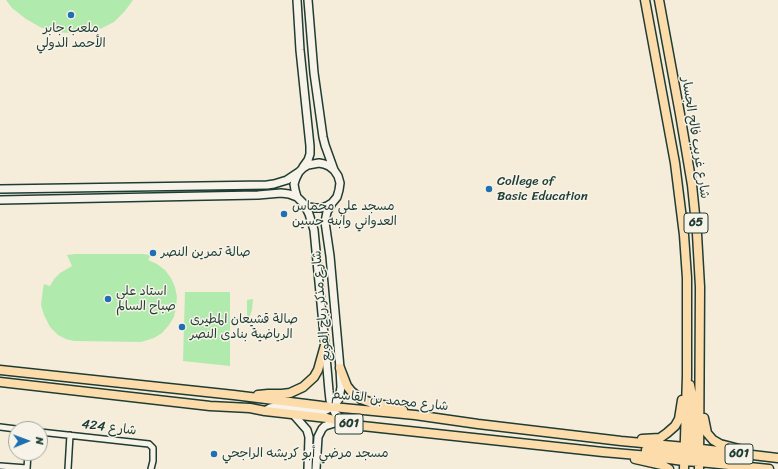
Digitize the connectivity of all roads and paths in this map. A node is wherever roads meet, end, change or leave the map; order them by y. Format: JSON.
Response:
{"nodes":[{"id":1,"x":297,"y":0,"type":"edge"},
{"id":2,"x":308,"y":0,"type":"edge"},
{"id":3,"x":645,"y":0,"type":"edge"},
{"id":4,"x":659,"y":0,"type":"edge"},
{"id":5,"x":301,"y":170,"type":"junction"},
{"id":6,"x":334,"y":170,"type":"junction"},
{"id":7,"x":60,"y":188,"type":"junction"},
{"id":8,"x":0,"y":189,"type":"edge"},
{"id":9,"x":297,"y":197,"type":"junction"},
{"id":10,"x":61,"y":199,"type":"junction"},
{"id":11,"x":0,"y":200,"type":"edge"},
{"id":12,"x":332,"y":202,"type":"junction"},
{"id":13,"x":304,"y":204,"type":"junction"},
{"id":14,"x":325,"y":345,"type":"junction"},
{"id":15,"x":340,"y":368,"type":"junction"},
{"id":16,"x":0,"y":370,"type":"edge"},
{"id":17,"x":687,"y":376,"type":"junction"},
{"id":18,"x":700,"y":378,"type":"junction"},
{"id":19,"x":0,"y":382,"type":"edge"},
{"id":20,"x":250,"y":397,"type":"junction"},
{"id":21,"x":332,"y":406,"type":"junction"},
{"id":22,"x":265,"y":411,"type":"junction"},
{"id":23,"x":293,"y":414,"type":"junction"},
{"id":24,"x":415,"y":415,"type":"junction"},
{"id":25,"x":338,"y":422,"type":"junction"},
{"id":26,"x":353,"y":425,"type":"junction"},
{"id":27,"x":48,"y":433,"type":"edge"},
{"id":28,"x":70,"y":435,"type":"junction"},
{"id":29,"x":318,"y":436,"type":"junction"},
{"id":30,"x":309,"y":437,"type":"junction"},
{"id":31,"x":621,"y":441,"type":"junction"},
{"id":32,"x":603,"y":452,"type":"junction"},
{"id":33,"x":692,"y":458,"type":"edge"},
{"id":34,"x":777,"y":458,"type":"edge"},
{"id":35,"x":0,"y":466,"type":"edge"},
{"id":36,"x":27,"y":469,"type":"edge"},
{"id":37,"x":68,"y":469,"type":"edge"},
{"id":38,"x":151,"y":469,"type":"edge"},
{"id":39,"x":308,"y":469,"type":"edge"},
{"id":40,"x":316,"y":469,"type":"edge"},
{"id":41,"x":668,"y":469,"type":"edge"},
{"id":42,"x":769,"y":469,"type":"edge"}],
"edges":[{"from":1,"to":5,"type":"street"},
{"from":2,"to":6,"type":"street"},
{"from":3,"to":17,"type":"main road","name":"شارع غريب فالح الجسار","number":"65"},
{"from":4,"to":18,"type":"main road","name":"شارع غريب فالح الجسار","number":"65"},
{"from":5,"to":6,"type":"street"},
{"from":5,"to":7,"type":"street"},
{"from":5,"to":9,"type":"street"},
{"from":6,"to":12,"type":"street"},
{"from":7,"to":8,"type":"street"},
{"from":7,"to":10,"type":"street"},
{"from":9,"to":10,"type":"street"},
{"from":9,"to":13,"type":"street"},
{"from":10,"to":11,"type":"street"},
{"from":12,"to":13,"type":"street"},
{"from":12,"to":15,"type":"street","name":"شارع مذكر رباح القوبع"},
{"from":13,"to":14,"type":"street","name":"شارع مذكر رباح القوبع"},
{"from":14,"to":20,"type":"main road"},
{"from":14,"to":21,"type":"street","name":"شارع مذكر رباح القوبع"},
{"from":15,"to":21,"type":"street","name":"شارع مذكر رباح القوبع"},
{"from":15,"to":24,"type":"main road"},
{"from":16,"to":20,"type":"main road","name":"شارع محمد بن القاسم","number":"601"},
{"from":17,"to":31,"type":"main road"},
{"from":17,"to":33,"type":"main road"},
{"from":18,"to":33,"type":"main road","name":"شارع غريب فالح الجسار","number":"65"},
{"from":18,"to":34,"type":"main road"},
{"from":19,"to":22,"type":"main road","name":"شارع محمد بن القاسم","number":"601"},
{"from":20,"to":21,"type":"main road","name":"شارع محمد بن القاسم","number":"601"},
{"from":21,"to":22,"type":"street"},
{"from":21,"to":24,"type":"main road","name":"شارع محمد بن القاسم","number":"601"},
{"from":21,"to":26,"type":"street"},
{"from":22,"to":23,"type":"main road","name":"شارع محمد بن القاسم","number":"601"},
{"from":23,"to":25,"type":"main road","name":"شارع محمد بن القاسم","number":"601"},
{"from":23,"to":30,"type":"street"},
{"from":24,"to":31,"type":"main road","name":"شارع محمد بن القاسم","number":"601"},
{"from":25,"to":26,"type":"main road","name":"شارع محمد بن القاسم","number":"601"},
{"from":25,"to":29,"type":"street"},
{"from":26,"to":32,"type":"main road","name":"شارع محمد بن القاسم","number":"601"},
{"from":27,"to":28,"type":"street","name":"شارع 424"},
{"from":28,"to":37,"type":"street"},
{"from":28,"to":38,"type":"street","name":"شارع 424"},
{"from":29,"to":30,"type":"street"},
{"from":29,"to":40,"type":"street"},
{"from":30,"to":39,"type":"street"},
{"from":31,"to":33,"type":"main road","name":"شارع محمد بن القاسم","number":"601"},
{"from":32,"to":33,"type":"main road","name":"شارع محمد بن القاسم","number":"601"},
{"from":32,"to":41,"type":"main road"},
{"from":33,"to":34,"type":"main road","name":"شارع محمد بن القاسم","number":"601"},
{"from":33,"to":42,"type":"main road","name":"شارع محمد بن القاسم","number":"601"},
{"from":35,"to":36,"type":"street"}]}
